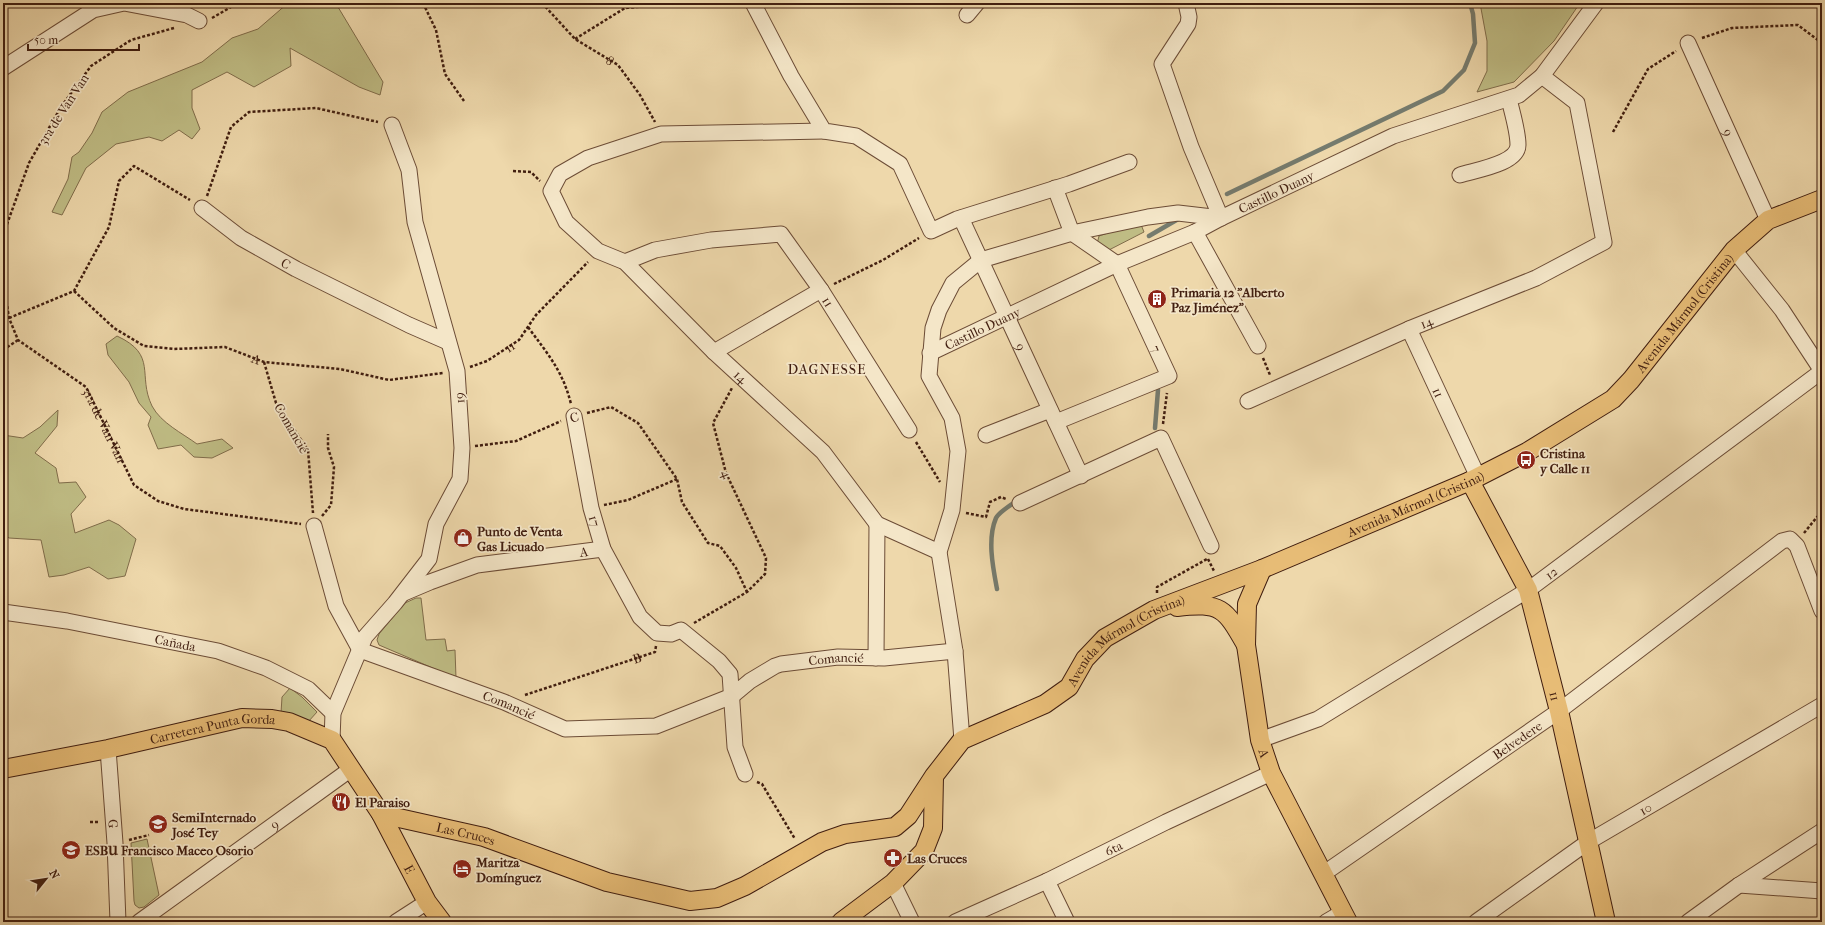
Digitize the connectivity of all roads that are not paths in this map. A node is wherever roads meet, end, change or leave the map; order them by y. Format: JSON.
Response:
{"nodes":[{"id":1,"x":753,"y":3,"type":"edge"},
{"id":2,"x":977,"y":3,"type":"edge"},
{"id":3,"x":1186,"y":3,"type":"edge"},
{"id":4,"x":1596,"y":3,"type":"edge"},
{"id":5,"x":967,"y":15,"type":"dead end"},
{"id":6,"x":199,"y":21,"type":"road end"},
{"id":7,"x":1688,"y":43,"type":"dead end"},
{"id":8,"x":3,"y":68,"type":"edge"},
{"id":9,"x":1542,"y":76,"type":"junction"},
{"id":10,"x":1509,"y":99,"type":"junction"},
{"id":11,"x":392,"y":125,"type":"road end"},
{"id":12,"x":824,"y":131,"type":"junction"},
{"id":13,"x":1129,"y":162,"type":"dead end"},
{"id":14,"x":1460,"y":175,"type":"dead end"},
{"id":15,"x":1055,"y":188,"type":"junction"},
{"id":16,"x":1822,"y":199,"type":"edge"},
{"id":17,"x":202,"y":208,"type":"road end"},
{"id":18,"x":961,"y":218,"type":"junction"},
{"id":19,"x":1221,"y":218,"type":"junction"},
{"id":20,"x":1768,"y":220,"type":"junction"},
{"id":21,"x":1196,"y":232,"type":"junction"},
{"id":22,"x":1072,"y":233,"type":"junction"},
{"id":23,"x":1734,"y":250,"type":"junction"},
{"id":24,"x":981,"y":260,"type":"junction"},
{"id":25,"x":625,"y":262,"type":"junction"},
{"id":26,"x":1117,"y":264,"type":"junction"},
{"id":27,"x":821,"y":290,"type":"junction"},
{"id":28,"x":1007,"y":317,"type":"junction"},
{"id":29,"x":1409,"y":329,"type":"junction"},
{"id":30,"x":448,"y":342,"type":"junction"},
{"id":31,"x":1258,"y":346,"type":"road end"},
{"id":32,"x":714,"y":352,"type":"junction"},
{"id":33,"x":930,"y":353,"type":"junction"},
{"id":34,"x":1822,"y":371,"type":"edge"},
{"id":35,"x":1248,"y":401,"type":"dead end"},
{"id":36,"x":574,"y":416,"type":"road end"},
{"id":37,"x":1053,"y":416,"type":"junction"},
{"id":38,"x":909,"y":430,"type":"road end"},
{"id":39,"x":986,"y":435,"type":"dead end"},
{"id":40,"x":1081,"y":476,"type":"junction"},
{"id":41,"x":1474,"y":479,"type":"junction"},
{"id":42,"x":1020,"y":503,"type":"dead end"},
{"id":43,"x":877,"y":524,"type":"junction"},
{"id":44,"x":314,"y":526,"type":"road end"},
{"id":45,"x":1210,"y":546,"type":"road end"},
{"id":46,"x":603,"y":550,"type":"junction"},
{"id":47,"x":939,"y":552,"type":"junction"},
{"id":48,"x":1262,"y":569,"type":"junction"},
{"id":49,"x":1528,"y":590,"type":"junction"},
{"id":50,"x":403,"y":593,"type":"junction"},
{"id":51,"x":1154,"y":610,"type":"junction"},
{"id":52,"x":1822,"y":611,"type":"edge"},
{"id":53,"x":3,"y":612,"type":"edge"},
{"id":54,"x":1246,"y":645,"type":"junction"},
{"id":55,"x":360,"y":650,"type":"junction"},
{"id":56,"x":955,"y":651,"type":"junction"},
{"id":57,"x":876,"y":658,"type":"junction"},
{"id":58,"x":732,"y":696,"type":"junction"},
{"id":59,"x":1822,"y":705,"type":"edge"},
{"id":60,"x":1559,"y":711,"type":"junction"},
{"id":61,"x":333,"y":713,"type":"junction"},
{"id":62,"x":332,"y":740,"type":"junction"},
{"id":63,"x":962,"y":740,"type":"junction"},
{"id":64,"x":1260,"y":740,"type":"junction"},
{"id":65,"x":108,"y":749,"type":"junction"},
{"id":66,"x":3,"y":769,"type":"edge"},
{"id":67,"x":351,"y":769,"type":"junction"},
{"id":68,"x":1271,"y":773,"type":"junction"},
{"id":69,"x":745,"y":774,"type":"dead end"},
{"id":70,"x":934,"y":776,"type":"junction"},
{"id":71,"x":381,"y":814,"type":"junction"},
{"id":72,"x":1822,"y":832,"type":"edge"},
{"id":73,"x":1588,"y":842,"type":"junction"},
{"id":74,"x":1324,"y":874,"type":"junction"},
{"id":75,"x":1047,"y":881,"type":"junction"},
{"id":76,"x":892,"y":882,"type":"junction"},
{"id":77,"x":1739,"y":885,"type":"junction"},
{"id":78,"x":1822,"y":891,"type":"edge"},
{"id":79,"x":427,"y":902,"type":"junction"},
{"id":80,"x":1345,"y":917,"type":"edge"},
{"id":81,"x":118,"y":922,"type":"edge"},
{"id":82,"x":139,"y":922,"type":"edge"},
{"id":83,"x":396,"y":922,"type":"edge"},
{"id":84,"x":442,"y":922,"type":"edge"},
{"id":85,"x":841,"y":922,"type":"edge"},
{"id":86,"x":912,"y":922,"type":"edge"},
{"id":87,"x":955,"y":922,"type":"edge"},
{"id":88,"x":1067,"y":922,"type":"edge"},
{"id":89,"x":1326,"y":922,"type":"edge"},
{"id":90,"x":1476,"y":922,"type":"edge"},
{"id":91,"x":1606,"y":922,"type":"edge"},
{"id":92,"x":1688,"y":922,"type":"edge"}],
"edges":[{"from":1,"to":12,"type":"street"},
{"from":2,"to":5,"type":"street"},
{"from":3,"to":19,"type":"street"},
{"from":4,"to":9,"type":"street","name":"Castillo Duany"},
{"from":6,"to":8,"type":"street"},
{"from":7,"to":20,"type":"street","name":"9"},
{"from":9,"to":10,"type":"street","name":"Castillo Duany"},
{"from":9,"to":29,"type":"street","name":"14"},
{"from":10,"to":14,"type":"street"},
{"from":10,"to":19,"type":"street","name":"Castillo Duany"},
{"from":11,"to":30,"type":"street","name":"19"},
{"from":12,"to":18,"type":"street"},
{"from":12,"to":25,"type":"street","name":"14"},
{"from":13,"to":15,"type":"street"},
{"from":15,"to":18,"type":"street"},
{"from":15,"to":22,"type":"street"},
{"from":16,"to":20,"type":"main road","name":"Avenida Mármol (Cristina)"},
{"from":17,"to":30,"type":"street","name":"C"},
{"from":18,"to":24,"type":"street","name":"9"},
{"from":19,"to":21,"type":"street","name":"Castillo Duany"},
{"from":19,"to":22,"type":"street"},
{"from":20,"to":23,"type":"main road","name":"Avenida Mármol (Cristina)"},
{"from":21,"to":26,"type":"street","name":"Castillo Duany"},
{"from":21,"to":31,"type":"street"},
{"from":22,"to":24,"type":"street"},
{"from":22,"to":26,"type":"street"},
{"from":23,"to":34,"type":"street"},
{"from":23,"to":41,"type":"main road","name":"Avenida Mármol (Cristina)"},
{"from":24,"to":28,"type":"street","name":"9"},
{"from":24,"to":33,"type":"street"},
{"from":25,"to":27,"type":"street","name":"11"},
{"from":25,"to":32,"type":"street","name":"14"},
{"from":26,"to":28,"type":"street","name":"Castillo Duany"},
{"from":26,"to":37,"type":"street","name":"7"},
{"from":27,"to":32,"type":"street"},
{"from":27,"to":38,"type":"street","name":"11"},
{"from":28,"to":33,"type":"street","name":"Castillo Duany"},
{"from":28,"to":37,"type":"street","name":"9"},
{"from":29,"to":35,"type":"street","name":"14"},
{"from":29,"to":41,"type":"street","name":"11"},
{"from":30,"to":50,"type":"street","name":"19"},
{"from":32,"to":43,"type":"street","name":"14"},
{"from":33,"to":47,"type":"street"},
{"from":34,"to":49,"type":"street","name":"12"},
{"from":36,"to":46,"type":"street","name":"17"},
{"from":37,"to":39,"type":"street"},
{"from":37,"to":40,"type":"street","name":"9"},
{"from":40,"to":42,"type":"street"},
{"from":40,"to":45,"type":"street"},
{"from":41,"to":48,"type":"main road","name":"Avenida Mármol (Cristina)"},
{"from":41,"to":49,"type":"main road","name":"11"},
{"from":43,"to":47,"type":"street","name":"14"},
{"from":43,"to":57,"type":"street"},
{"from":44,"to":55,"type":"street"},
{"from":46,"to":50,"type":"street","name":"A"},
{"from":46,"to":58,"type":"street","name":"17"},
{"from":47,"to":56,"type":"street"},
{"from":48,"to":51,"type":"main road","name":"Avenida Mármol (Cristina)"},
{"from":48,"to":54,"type":"main road","name":"A"},
{"from":49,"to":60,"type":"main road","name":"11"},
{"from":49,"to":64,"type":"street","name":"12"},
{"from":50,"to":55,"type":"street","name":"19"},
{"from":51,"to":54,"type":"main road"},
{"from":51,"to":63,"type":"main road","name":"Avenida Mármol (Cristina)"},
{"from":52,"to":60,"type":"street","name":"Belvedere"},
{"from":53,"to":61,"type":"street","name":"Cañada"},
{"from":54,"to":64,"type":"main road","name":"A"},
{"from":55,"to":58,"type":"street","name":"Comancié"},
{"from":55,"to":61,"type":"street"},
{"from":56,"to":57,"type":"street","name":"Comancié"},
{"from":56,"to":63,"type":"street"},
{"from":57,"to":58,"type":"street","name":"Comancié"},
{"from":58,"to":69,"type":"street"},
{"from":59,"to":73,"type":"street","name":"10"},
{"from":60,"to":73,"type":"main road","name":"11"},
{"from":60,"to":74,"type":"street","name":"Belvedere"},
{"from":61,"to":62,"type":"street"},
{"from":62,"to":65,"type":"main road","name":"Carretera Punta Gorda"},
{"from":62,"to":67,"type":"main road"},
{"from":63,"to":70,"type":"main road","name":"Las Cruces"},
{"from":64,"to":68,"type":"main road","name":"A"},
{"from":65,"to":66,"type":"main road","name":"Carretera Punta Gorda"},
{"from":65,"to":81,"type":"street","name":"G"},
{"from":67,"to":71,"type":"main road"},
{"from":67,"to":82,"type":"street","name":"9"},
{"from":68,"to":74,"type":"main road","name":"A"},
{"from":68,"to":75,"type":"street","name":"6ta"},
{"from":70,"to":71,"type":"main road","name":"Las Cruces"},
{"from":70,"to":76,"type":"main road"},
{"from":71,"to":79,"type":"main road","name":"E"},
{"from":72,"to":77,"type":"street"},
{"from":73,"to":90,"type":"street","name":"10"},
{"from":73,"to":91,"type":"main road","name":"11"},
{"from":74,"to":80,"type":"main road","name":"A"},
{"from":75,"to":87,"type":"street","name":"6ta"},
{"from":75,"to":88,"type":"street"},
{"from":76,"to":85,"type":"main road"},
{"from":76,"to":86,"type":"street"},
{"from":77,"to":78,"type":"street"},
{"from":77,"to":92,"type":"street"},
{"from":79,"to":83,"type":"street"},
{"from":79,"to":84,"type":"main road","name":"E"},
{"from":80,"to":89,"type":"street"}]}
